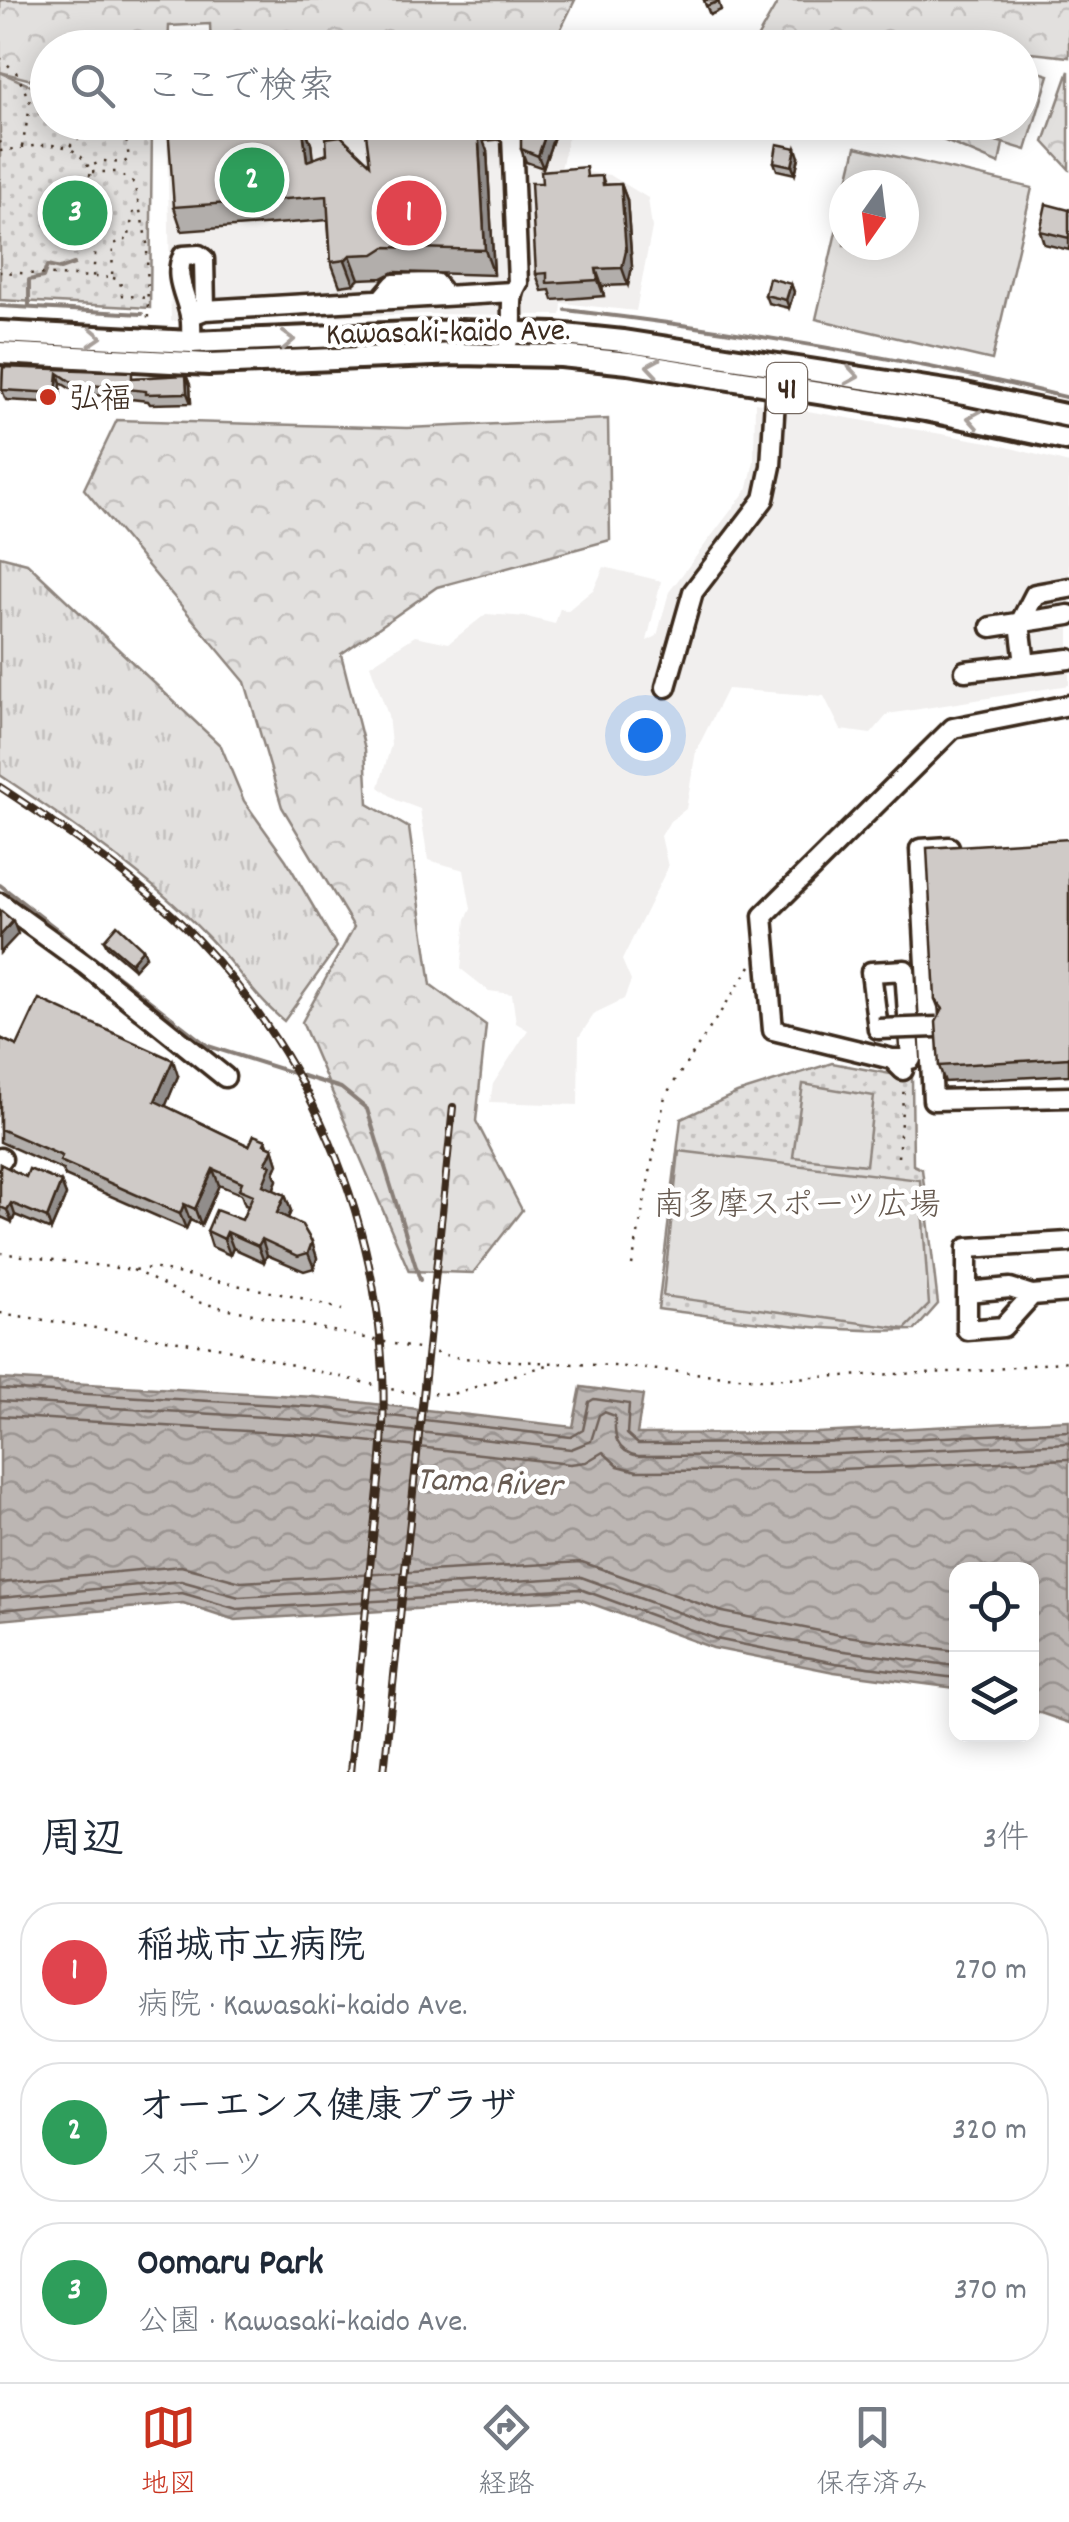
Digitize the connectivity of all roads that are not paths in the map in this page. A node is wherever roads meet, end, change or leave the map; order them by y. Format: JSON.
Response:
{"nodes":[{"id":1,"x":512,"y":140,"type":"edge"},
{"id":2,"x":512,"y":292,"type":"junction"},
{"id":3,"x":0,"y":332,"type":"edge"},
{"id":4,"x":513,"y":332,"type":"junction"},
{"id":5,"x":191,"y":342,"type":"junction"},
{"id":6,"x":0,"y":353,"type":"edge"},
{"id":7,"x":503,"y":353,"type":"junction"},
{"id":8,"x":191,"y":364,"type":"junction"},
{"id":9,"x":775,"y":376,"type":"junction"},
{"id":10,"x":1069,"y":416,"type":"edge"},
{"id":11,"x":1069,"y":440,"type":"edge"},
{"id":12,"x":1069,"y":588,"type":"edge"},
{"id":13,"x":1069,"y":615,"type":"edge"},
{"id":14,"x":1020,"y":623,"type":"junction"},
{"id":15,"x":991,"y":627,"type":"dead end"},
{"id":16,"x":1069,"y":659,"type":"edge"},
{"id":17,"x":1026,"y":664,"type":"junction"},
{"id":18,"x":965,"y":671,"type":"dead end"},
{"id":19,"x":666,"y":687,"type":"dead end"},
{"id":20,"x":1069,"y":705,"type":"edge"},
{"id":21,"x":976,"y":846,"type":"edge"},
{"id":22,"x":0,"y":903,"type":"edge"},
{"id":23,"x":937,"y":1027,"type":"edge"},
{"id":24,"x":225,"y":1076,"type":"dead end"},
{"id":25,"x":1069,"y":1097,"type":"edge"},
{"id":26,"x":1069,"y":1242,"type":"edge"},
{"id":27,"x":967,"y":1292,"type":"junction"},
{"id":28,"x":1069,"y":1292,"type":"edge"},
{"id":29,"x":1032,"y":1295,"type":"junction"}],
"edges":[{"from":1,"to":2,"type":"street"},
{"from":2,"to":4,"type":"street"},
{"from":2,"to":5,"type":"street"},
{"from":3,"to":5,"type":"main road","name":"Kawasaki-kaido Ave.","number":"41","one_way":true},
{"from":5,"to":4,"type":"main road","name":"Kawasaki-kaido Ave.","number":"41","one_way":true},
{"from":4,"to":7,"type":"street"},
{"from":4,"to":9,"type":"main road","name":"Kawasaki-kaido Ave.","number":"41"},
{"from":5,"to":8,"type":"main road"},
{"from":6,"to":8,"type":"main road","name":"Kawasaki-kaido Ave.","number":"41"},
{"from":7,"to":8,"type":"main road","name":"Kawasaki-kaido Ave.","number":"41"},
{"from":9,"to":7,"type":"main road","name":"Kawasaki-kaido Ave.","number":"41","one_way":true},
{"from":9,"to":10,"type":"main road","name":"Kawasaki-kaido Ave.","number":"41","one_way":true},
{"from":11,"to":9,"type":"main road","name":"Kawasaki-kaido Ave.","number":"41","one_way":true},
{"from":9,"to":19,"type":"street"},
{"from":12,"to":14,"type":"street"},
{"from":13,"to":14,"type":"street"},
{"from":14,"to":15,"type":"street"},
{"from":14,"to":17,"type":"street"},
{"from":16,"to":17,"type":"street"},
{"from":17,"to":18,"type":"street"},
{"from":20,"to":23,"type":"street","bridge":true},
{"from":21,"to":25,"type":"street"},
{"from":22,"to":24,"type":"street"},
{"from":26,"to":27,"type":"street"},
{"from":27,"to":29,"type":"street"},
{"from":27,"to":29,"type":"street"},
{"from":28,"to":29,"type":"street"}]}
